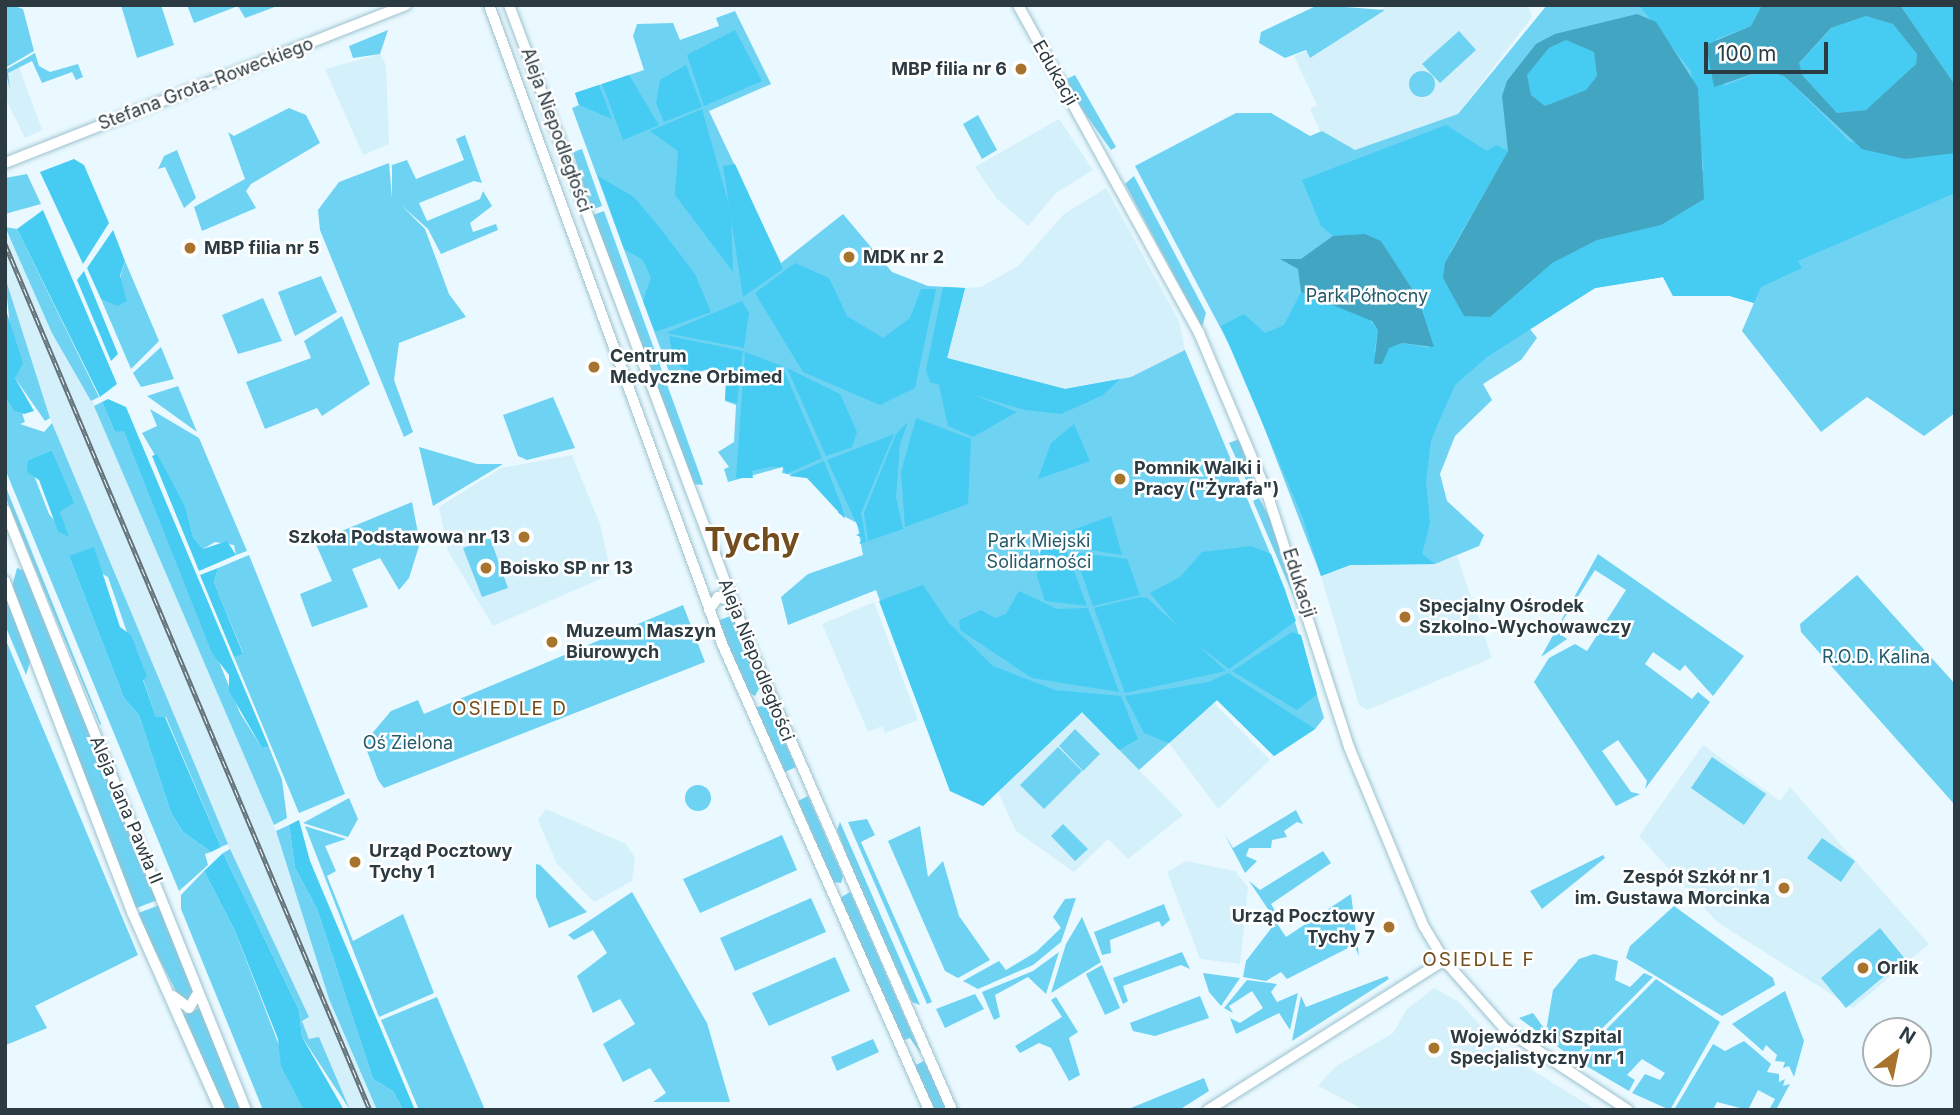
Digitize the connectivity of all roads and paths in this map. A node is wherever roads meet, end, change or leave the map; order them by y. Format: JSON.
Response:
{"nodes":[{"id":1,"x":406,"y":5,"type":"edge"},
{"id":2,"x":489,"y":5,"type":"edge"},
{"id":3,"x":509,"y":5,"type":"edge"},
{"id":4,"x":1018,"y":5,"type":"edge"},
{"id":5,"x":5,"y":163,"type":"edge"},
{"id":6,"x":667,"y":432,"type":"junction"},
{"id":7,"x":648,"y":438,"type":"junction"},
{"id":8,"x":5,"y":510,"type":"edge"},
{"id":9,"x":710,"y":545,"type":"junction"},
{"id":10,"x":688,"y":552,"type":"junction"},
{"id":11,"x":5,"y":581,"type":"edge"},
{"id":12,"x":731,"y":601,"type":"junction"},
{"id":13,"x":709,"y":610,"type":"junction"},
{"id":14,"x":767,"y":690,"type":"junction"},
{"id":15,"x":748,"y":700,"type":"junction"},
{"id":16,"x":805,"y":779,"type":"junction"},
{"id":17,"x":785,"y":783,"type":"junction"},
{"id":18,"x":850,"y":881,"type":"junction"},
{"id":19,"x":831,"y":889,"type":"junction"},
{"id":20,"x":1444,"y":960,"type":"junction"},
{"id":21,"x":197,"y":990,"type":"junction"},
{"id":22,"x":169,"y":992,"type":"junction"},
{"id":23,"x":220,"y":1110,"type":"edge"},
{"id":24,"x":246,"y":1110,"type":"edge"},
{"id":25,"x":929,"y":1110,"type":"edge"},
{"id":26,"x":952,"y":1110,"type":"edge"},
{"id":27,"x":1208,"y":1110,"type":"edge"},
{"id":28,"x":1628,"y":1110,"type":"edge"}],
"edges":[{"from":1,"to":5,"type":"street","name":"Stefana Grota-Roweckiego"},
{"from":2,"to":7,"type":"street","name":"Aleja Niepodległości"},
{"from":3,"to":6,"type":"street","name":"Aleja Niepodległości"},
{"from":4,"to":20,"type":"street","name":"Edukacji"},
{"from":6,"to":7,"type":"street"},
{"from":6,"to":9,"type":"street","name":"Aleja Niepodległości"},
{"from":7,"to":10,"type":"street","name":"Aleja Niepodległości"},
{"from":8,"to":21,"type":"street","name":"Aleja Jana Pawła II"},
{"from":9,"to":10,"type":"street"},
{"from":9,"to":12,"type":"street","name":"Aleja Niepodległości"},
{"from":10,"to":13,"type":"street","name":"Aleja Niepodległości"},
{"from":11,"to":22,"type":"street","name":"Aleja Jana Pawła II"},
{"from":12,"to":13,"type":"street"},
{"from":12,"to":14,"type":"street","name":"Aleja Niepodległości"},
{"from":13,"to":15,"type":"street","name":"Aleja Niepodległości"},
{"from":14,"to":15,"type":"street"},
{"from":14,"to":16,"type":"street","name":"Aleja Niepodległości"},
{"from":15,"to":17,"type":"street","name":"Aleja Niepodległości"},
{"from":16,"to":17,"type":"street"},
{"from":16,"to":18,"type":"street","name":"Aleja Niepodległości"},
{"from":17,"to":19,"type":"street","name":"Aleja Niepodległości"},
{"from":18,"to":19,"type":"street"},
{"from":18,"to":26,"type":"street","name":"Aleja Niepodległości"},
{"from":19,"to":25,"type":"street","name":"Aleja Niepodległości"},
{"from":20,"to":27,"type":"street"},
{"from":20,"to":28,"type":"street","name":"Edukacji"},
{"from":21,"to":22,"type":"street"},
{"from":21,"to":24,"type":"street","name":"Aleja Jana Pawła II"},
{"from":22,"to":23,"type":"street","name":"Aleja Jana Pawła II"}]}
